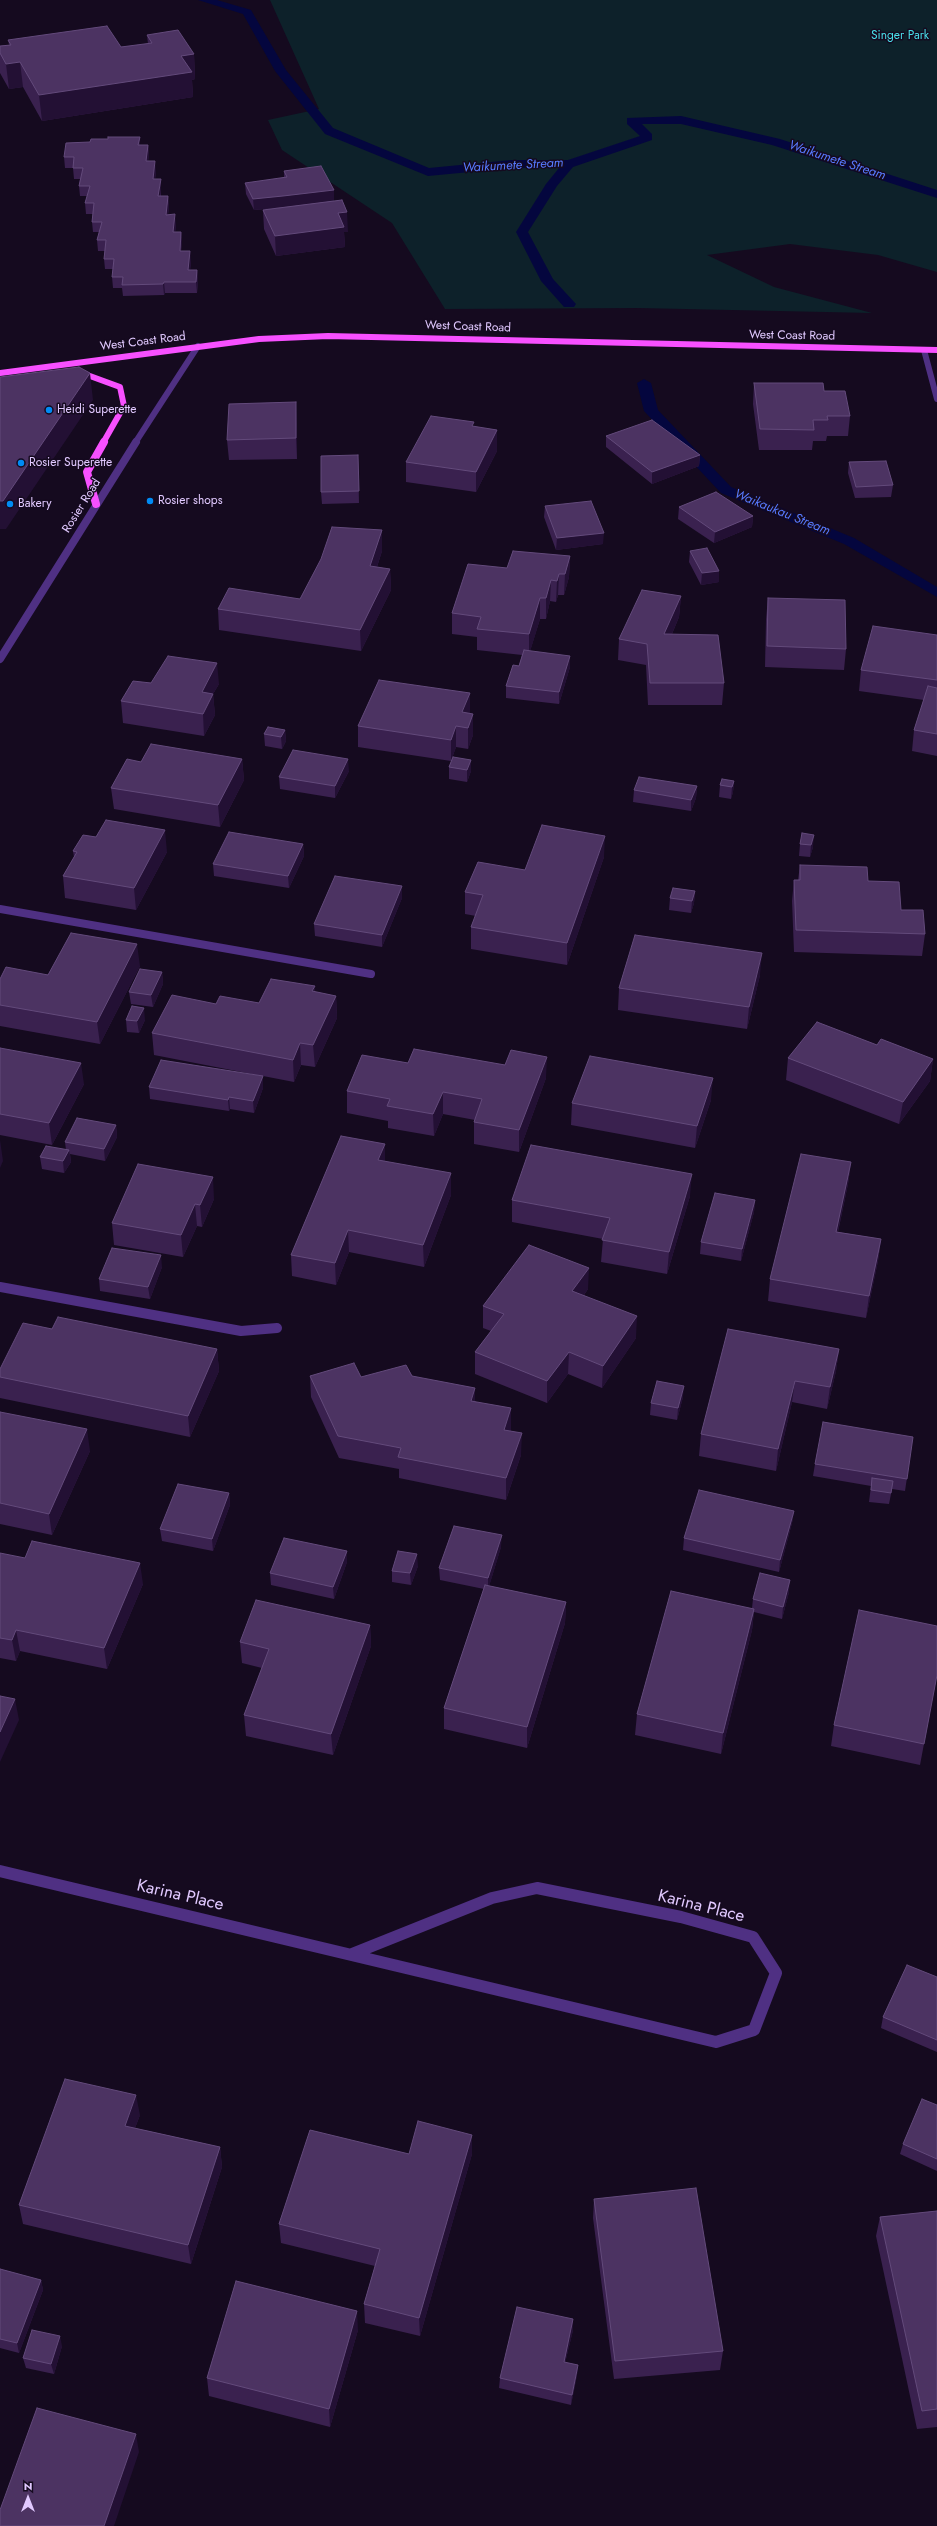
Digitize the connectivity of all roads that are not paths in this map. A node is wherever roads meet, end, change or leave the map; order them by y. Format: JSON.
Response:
{"nodes":[{"id":1,"x":198,"y":346,"type":"junction"},
{"id":2,"x":924,"y":350,"type":"junction"},
{"id":3,"x":937,"y":350,"type":"edge"},
{"id":4,"x":56,"y":364,"type":"junction"},
{"id":5,"x":0,"y":372,"type":"edge"},
{"id":6,"x":937,"y":399,"type":"edge"},
{"id":7,"x":96,"y":504,"type":"junction"},
{"id":8,"x":0,"y":659,"type":"edge"},
{"id":9,"x":0,"y":909,"type":"edge"},
{"id":10,"x":371,"y":974,"type":"dead end"},
{"id":11,"x":0,"y":1287,"type":"edge"},
{"id":12,"x":277,"y":1328,"type":"dead end"},
{"id":13,"x":0,"y":1871,"type":"edge"},
{"id":14,"x":352,"y":1954,"type":"junction"}],
"edges":[{"from":1,"to":2,"type":"main road","name":"West Coast Road"},
{"from":1,"to":4,"type":"main road","name":"West Coast Road"},
{"from":1,"to":7,"type":"street","name":"Rosier Road"},
{"from":2,"to":3,"type":"main road","name":"West Coast Road"},
{"from":2,"to":6,"type":"street"},
{"from":4,"to":5,"type":"main road","name":"West Coast Road"},
{"from":4,"to":7,"type":"main road"},
{"from":7,"to":8,"type":"street","name":"Rosier Road"},
{"from":9,"to":10,"type":"street"},
{"from":11,"to":12,"type":"street"},
{"from":13,"to":14,"type":"street","name":"Karina Place"},
{"from":14,"to":14,"type":"street","name":"Karina Place"}]}
